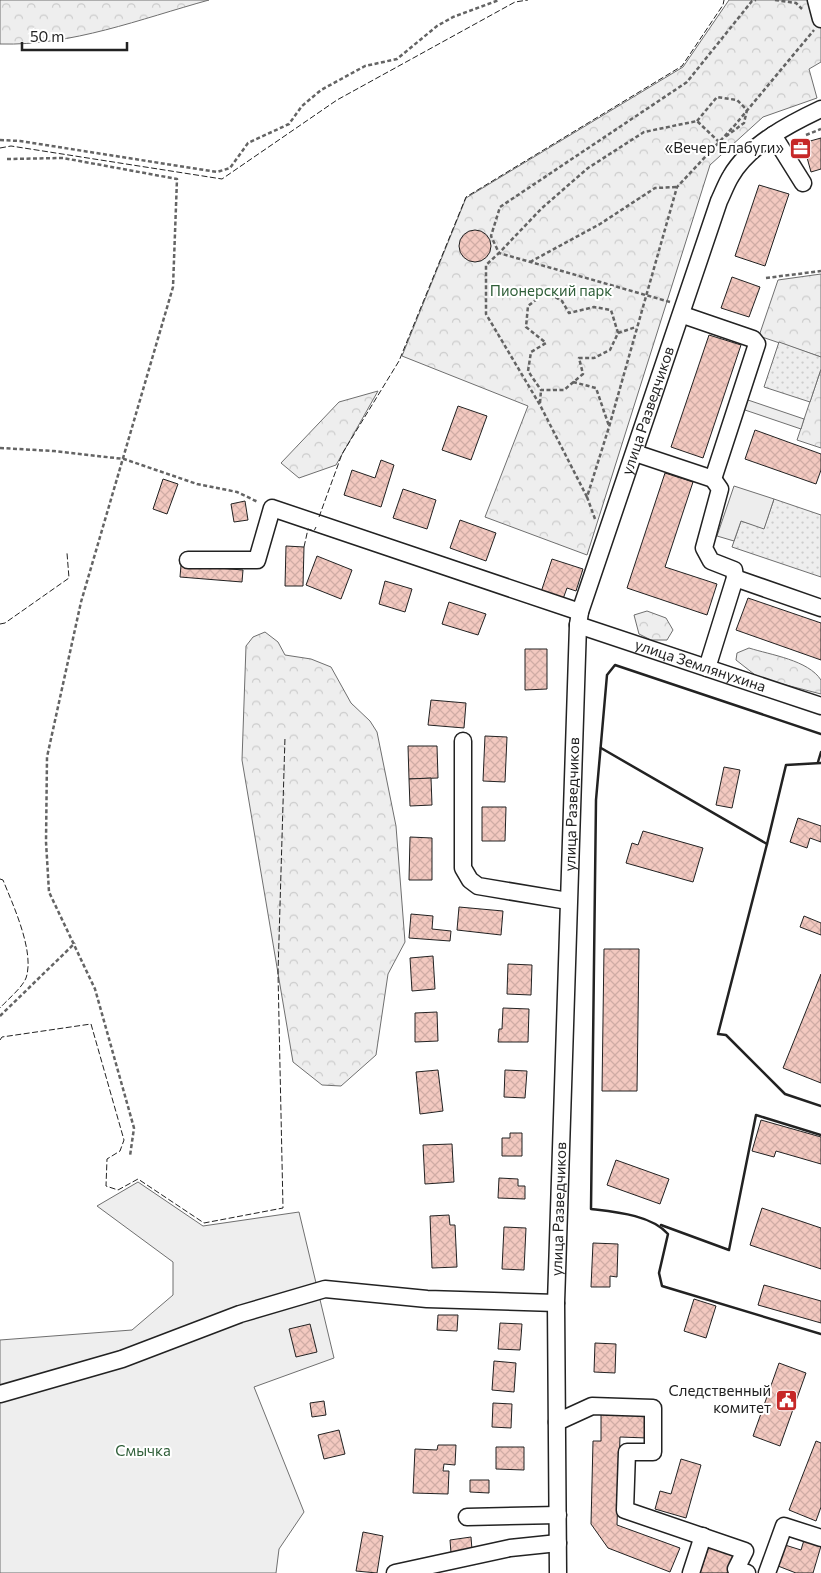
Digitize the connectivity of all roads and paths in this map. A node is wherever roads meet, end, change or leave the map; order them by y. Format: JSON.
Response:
{"nodes":[{"id":1,"x":499,"y":0,"type":"edge"},
{"id":2,"x":756,"y":0,"type":"edge"},
{"id":3,"x":776,"y":0,"type":"edge"},
{"id":4,"x":816,"y":0,"type":"edge"},
{"id":5,"x":813,"y":23,"type":"edge"},
{"id":6,"x":821,"y":109,"type":"edge"},
{"id":7,"x":747,"y":110,"type":"junction"},
{"id":8,"x":697,"y":121,"type":"junction"},
{"id":9,"x":821,"y":129,"type":"edge"},
{"id":10,"x":772,"y":135,"type":"junction"},
{"id":11,"x":0,"y":140,"type":"edge"},
{"id":12,"x":719,"y":142,"type":"junction"},
{"id":13,"x":782,"y":150,"type":"junction"},
{"id":14,"x":7,"y":159,"type":"dead end"},
{"id":15,"x":803,"y":184,"type":"dead end"},
{"id":16,"x":678,"y":186,"type":"junction"},
{"id":17,"x":499,"y":253,"type":"junction"},
{"id":18,"x":530,"y":262,"type":"junction"},
{"id":19,"x":821,"y":270,"type":"edge"},
{"id":20,"x":766,"y":278,"type":"dead end"},
{"id":21,"x":645,"y":297,"type":"junction"},
{"id":22,"x":684,"y":311,"type":"junction"},
{"id":23,"x":636,"y":327,"type":"junction"},
{"id":24,"x":618,"y":333,"type":"junction"},
{"id":25,"x":573,"y":382,"type":"junction"},
{"id":26,"x":541,"y":390,"type":"junction"},
{"id":27,"x":540,"y":405,"type":"junction"},
{"id":28,"x":609,"y":427,"type":"junction"},
{"id":29,"x":0,"y":448,"type":"edge"},
{"id":30,"x":635,"y":453,"type":"junction"},
{"id":31,"x":124,"y":459,"type":"junction"},
{"id":32,"x":713,"y":479,"type":"junction"},
{"id":33,"x":587,"y":497,"type":"junction"},
{"id":34,"x":272,"y":508,"type":"junction"},
{"id":35,"x":604,"y":542,"type":"junction"},
{"id":36,"x":188,"y":560,"type":"dead end"},
{"id":37,"x":735,"y":578,"type":"junction"},
{"id":38,"x":821,"y":608,"type":"edge"},
{"id":39,"x":579,"y":618,"type":"junction"},
{"id":40,"x":706,"y":668,"type":"junction"},
{"id":41,"x":821,"y":706,"type":"edge"},
{"id":42,"x":463,"y":740,"type":"dead end"},
{"id":43,"x":568,"y":901,"type":"junction"},
{"id":44,"x":75,"y":942,"type":"junction"},
{"id":45,"x":0,"y":1016,"type":"edge"},
{"id":46,"x":130,"y":1156,"type":"dead end"},
{"id":47,"x":556,"y":1303,"type":"junction"},
{"id":48,"x":0,"y":1394,"type":"edge"},
{"id":49,"x":557,"y":1422,"type":"junction"},
{"id":50,"x":558,"y":1515,"type":"junction"},
{"id":51,"x":467,"y":1517,"type":"dead end"},
{"id":52,"x":703,"y":1536,"type":"junction"},
{"id":53,"x":821,"y":1538,"type":"edge"},
{"id":54,"x":558,"y":1543,"type":"junction"},
{"id":55,"x":395,"y":1573,"type":"edge"},
{"id":56,"x":558,"y":1573,"type":"edge"},
{"id":57,"x":691,"y":1573,"type":"edge"},
{"id":58,"x":747,"y":1573,"type":"edge"},
{"id":59,"x":768,"y":1573,"type":"edge"}],
"edges":[{"from":1,"to":11,"type":"path"},
{"from":2,"to":17,"type":"path"},
{"from":3,"to":5,"type":"path"},
{"from":4,"to":5,"type":"street"},
{"from":5,"to":7,"type":"path"},
{"from":6,"to":10,"type":"street","name":"улица Разведчиков"},
{"from":7,"to":8,"type":"path"},
{"from":7,"to":12,"type":"path"},
{"from":8,"to":12,"type":"path"},
{"from":8,"to":17,"type":"path"},
{"from":9,"to":13,"type":"path"},
{"from":10,"to":13,"type":"street"},
{"from":10,"to":22,"type":"street","name":"улица Разведчиков"},
{"from":12,"to":16,"type":"path"},
{"from":13,"to":15,"type":"street"},
{"from":14,"to":31,"type":"path"},
{"from":16,"to":18,"type":"path"},
{"from":16,"to":21,"type":"path"},
{"from":17,"to":18,"type":"path"},
{"from":17,"to":27,"type":"path"},
{"from":18,"to":21,"type":"path"},
{"from":19,"to":20,"type":"path"},
{"from":21,"to":22,"type":"path"},
{"from":21,"to":23,"type":"path"},
{"from":22,"to":30,"type":"street","name":"улица Разведчиков"},
{"from":22,"to":32,"type":"street"},
{"from":23,"to":24,"type":"path"},
{"from":23,"to":28,"type":"path"},
{"from":24,"to":25,"type":"path"},
{"from":24,"to":26,"type":"path"},
{"from":25,"to":26,"type":"path"},
{"from":25,"to":28,"type":"path"},
{"from":26,"to":27,"type":"path"},
{"from":27,"to":33,"type":"path"},
{"from":28,"to":33,"type":"path"},
{"from":29,"to":31,"type":"path"},
{"from":30,"to":32,"type":"street"},
{"from":30,"to":35,"type":"street","name":"улица Разведчиков"},
{"from":31,"to":34,"type":"path"},
{"from":31,"to":44,"type":"path"},
{"from":32,"to":37,"type":"street"},
{"from":33,"to":35,"type":"path"},
{"from":34,"to":36,"type":"street"},
{"from":34,"to":39,"type":"street","name":"улица Землянухина"},
{"from":35,"to":39,"type":"street","name":"улица Разведчиков"},
{"from":37,"to":38,"type":"street"},
{"from":37,"to":40,"type":"street"},
{"from":39,"to":40,"type":"street","name":"улица Землянухина"},
{"from":39,"to":43,"type":"street","name":"улица Разведчиков"},
{"from":40,"to":41,"type":"street","name":"улица Землянухина"},
{"from":42,"to":43,"type":"street"},
{"from":43,"to":47,"type":"street","name":"улица Разведчиков"},
{"from":44,"to":45,"type":"path"},
{"from":44,"to":46,"type":"path"},
{"from":47,"to":48,"type":"street"},
{"from":47,"to":49,"type":"street","name":"улица Разведчиков"},
{"from":49,"to":50,"type":"street","name":"улица Разведчиков"},
{"from":49,"to":52,"type":"street"},
{"from":50,"to":51,"type":"street"},
{"from":50,"to":54,"type":"street","name":"улица Разведчиков"},
{"from":52,"to":57,"type":"street"},
{"from":52,"to":58,"type":"street"},
{"from":53,"to":59,"type":"street"},
{"from":54,"to":55,"type":"street"},
{"from":54,"to":56,"type":"street","name":"улица Разведчиков"}]}
